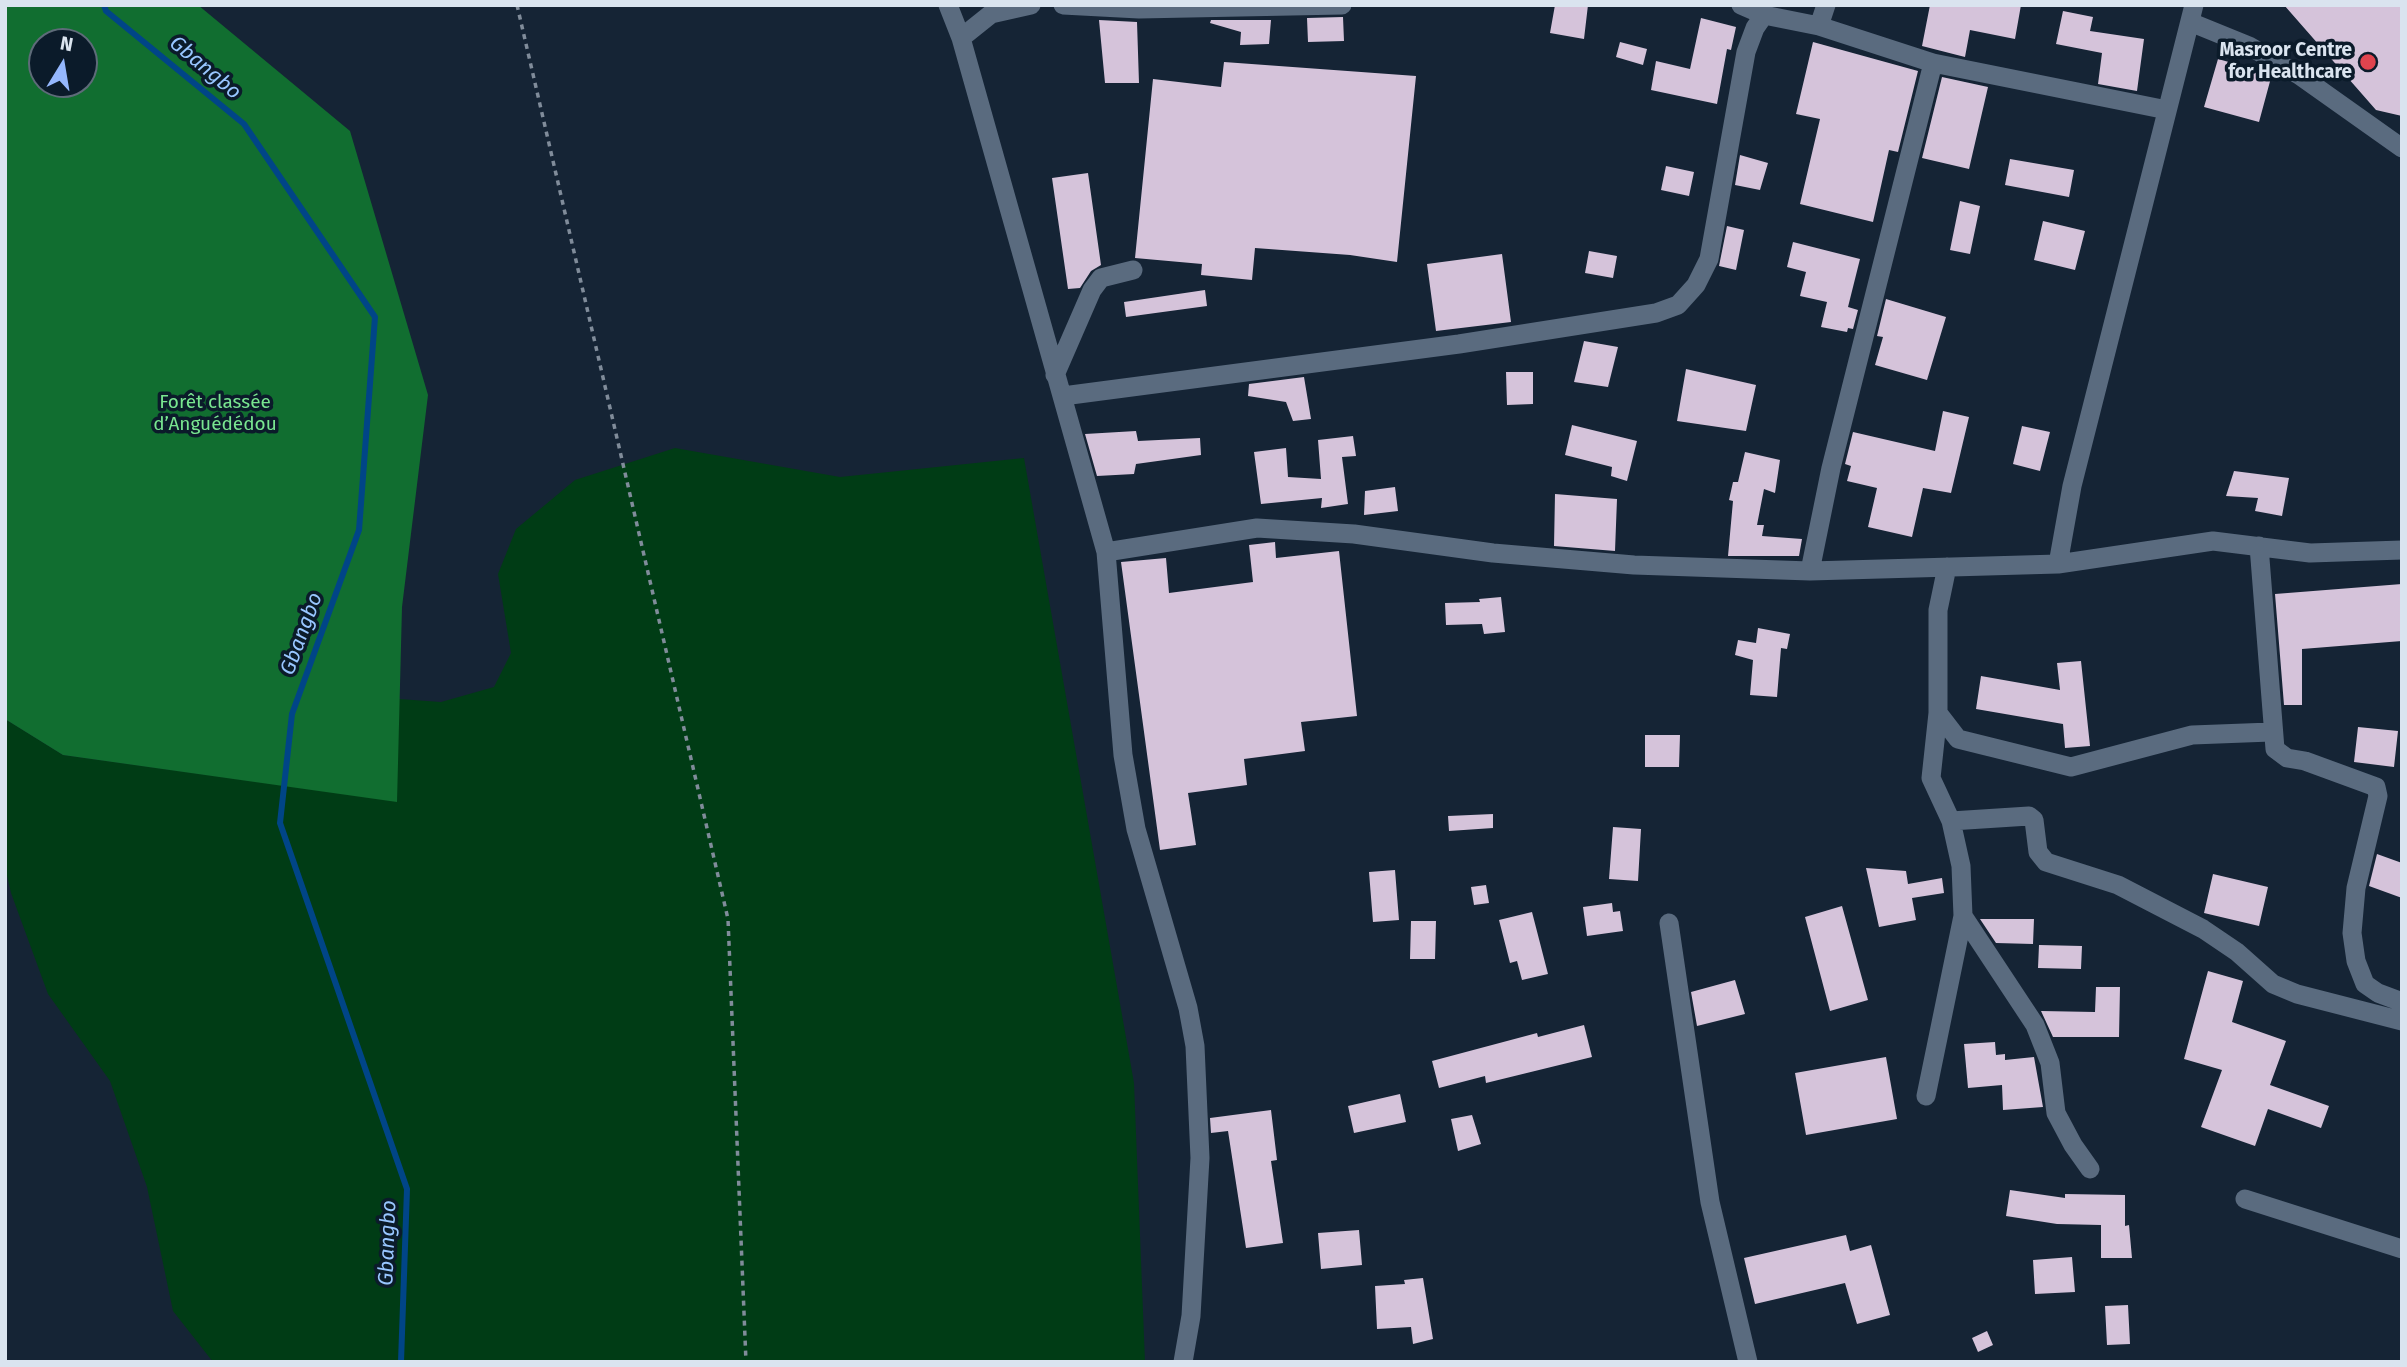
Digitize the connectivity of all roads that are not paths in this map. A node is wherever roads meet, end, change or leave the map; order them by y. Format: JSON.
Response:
{"nodes":[{"id":1,"x":948,"y":5,"type":"edge"},
{"id":2,"x":1031,"y":5,"type":"edge"},
{"id":3,"x":1063,"y":5,"type":"edge"},
{"id":4,"x":1342,"y":5,"type":"edge"},
{"id":5,"x":1741,"y":5,"type":"edge"},
{"id":6,"x":1826,"y":5,"type":"edge"},
{"id":7,"x":2192,"y":13,"type":"edge"},
{"id":8,"x":1764,"y":15,"type":"junction"},
{"id":9,"x":1819,"y":26,"type":"junction"},
{"id":10,"x":961,"y":38,"type":"junction"},
{"id":11,"x":1933,"y":63,"type":"junction"},
{"id":12,"x":2167,"y":110,"type":"junction"},
{"id":13,"x":2402,"y":148,"type":"edge"},
{"id":14,"x":1133,"y":270,"type":"dead end"},
{"id":15,"x":1055,"y":375,"type":"junction"},
{"id":16,"x":1063,"y":396,"type":"junction"},
{"id":17,"x":2259,"y":546,"type":"junction"},
{"id":18,"x":2402,"y":550,"type":"edge"},
{"id":19,"x":1105,"y":552,"type":"junction"},
{"id":20,"x":2058,"y":564,"type":"junction"},
{"id":21,"x":1947,"y":567,"type":"junction"},
{"id":22,"x":1811,"y":571,"type":"junction"},
{"id":23,"x":1938,"y":713,"type":"junction"},
{"id":24,"x":2272,"y":732,"type":"junction"},
{"id":25,"x":1951,"y":821,"type":"junction"},
{"id":26,"x":1963,"y":916,"type":"junction"},
{"id":27,"x":1670,"y":923,"type":"dead end"},
{"id":28,"x":2402,"y":1002,"type":"edge"},
{"id":29,"x":2402,"y":1021,"type":"edge"},
{"id":30,"x":1926,"y":1096,"type":"dead end"},
{"id":31,"x":2090,"y":1169,"type":"dead end"},
{"id":32,"x":2245,"y":1199,"type":"dead end"},
{"id":33,"x":2402,"y":1249,"type":"edge"},
{"id":34,"x":1182,"y":1362,"type":"edge"},
{"id":35,"x":1748,"y":1362,"type":"edge"}],
"edges":[{"from":1,"to":10,"type":"street"},
{"from":2,"to":10,"type":"street"},
{"from":3,"to":4,"type":"street"},
{"from":5,"to":8,"type":"street"},
{"from":6,"to":9,"type":"street"},
{"from":7,"to":12,"type":"street"},
{"from":7,"to":13,"type":"street"},
{"from":8,"to":9,"type":"street"},
{"from":8,"to":16,"type":"street"},
{"from":9,"to":11,"type":"street"},
{"from":10,"to":15,"type":"street"},
{"from":11,"to":12,"type":"street"},
{"from":11,"to":22,"type":"street"},
{"from":12,"to":20,"type":"street"},
{"from":14,"to":15,"type":"street"},
{"from":15,"to":16,"type":"street"},
{"from":16,"to":19,"type":"street"},
{"from":17,"to":18,"type":"street"},
{"from":17,"to":20,"type":"street"},
{"from":17,"to":24,"type":"street"},
{"from":19,"to":22,"type":"street"},
{"from":19,"to":34,"type":"street"},
{"from":20,"to":21,"type":"street"},
{"from":21,"to":22,"type":"street"},
{"from":21,"to":23,"type":"street"},
{"from":23,"to":24,"type":"street"},
{"from":23,"to":25,"type":"street"},
{"from":24,"to":28,"type":"street"},
{"from":25,"to":26,"type":"street"},
{"from":25,"to":29,"type":"street"},
{"from":26,"to":30,"type":"street"},
{"from":26,"to":31,"type":"street"},
{"from":27,"to":35,"type":"street"},
{"from":32,"to":33,"type":"street"}]}
